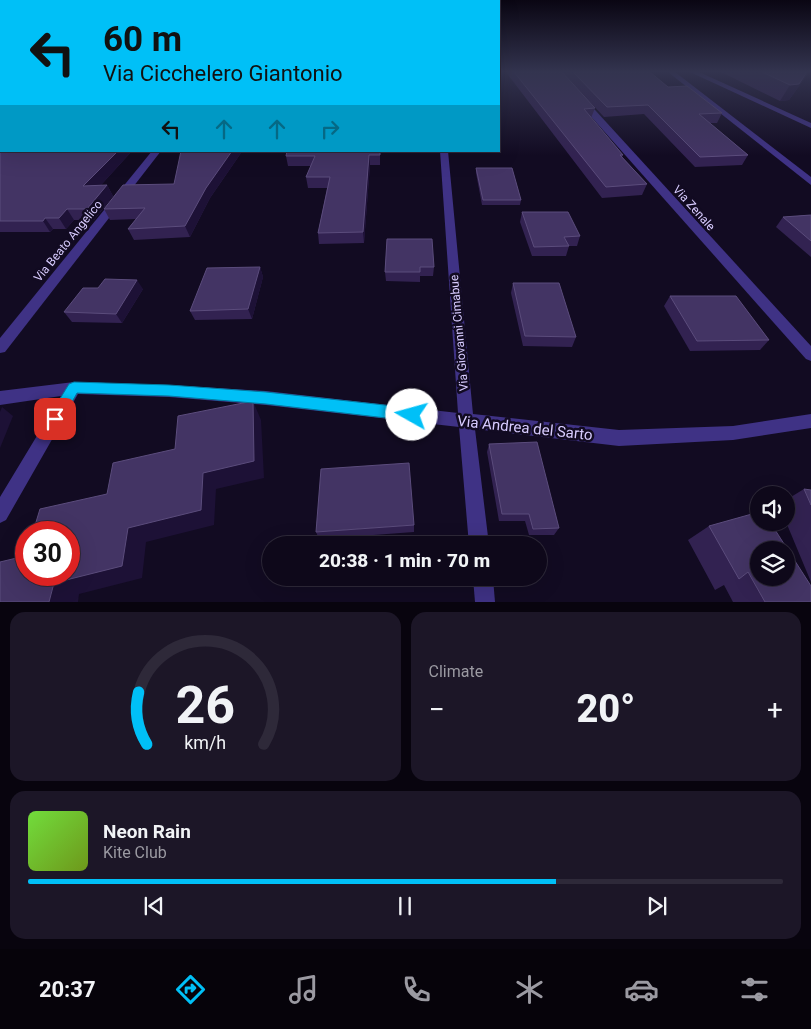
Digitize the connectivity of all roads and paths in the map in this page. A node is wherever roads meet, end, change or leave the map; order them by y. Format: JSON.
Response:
{"nodes":[{"id":1,"x":582,"y":100,"type":"edge"},
{"id":2,"x":707,"y":100,"type":"edge"},
{"id":3,"x":754,"y":100,"type":"edge"},
{"id":4,"x":811,"y":126,"type":"edge"},
{"id":5,"x":156,"y":152,"type":"edge"},
{"id":6,"x":444,"y":152,"type":"edge"},
{"id":7,"x":811,"y":182,"type":"edge"},
{"id":8,"x":0,"y":348,"type":"edge"},
{"id":9,"x":811,"y":355,"type":"edge"},
{"id":10,"x":74,"y":388,"type":"junction"},
{"id":11,"x":0,"y":398,"type":"edge"},
{"id":12,"x":466,"y":421,"type":"junction"},
{"id":13,"x":811,"y":421,"type":"edge"},
{"id":14,"x":0,"y":514,"type":"edge"},
{"id":15,"x":479,"y":536,"type":"edge"},
{"id":16,"x":484,"y":586,"type":"edge"},
{"id":17,"x":485,"y":602,"type":"edge"}],
"edges":[{"from":1,"to":9,"type":"street","name":"Via Zenale"},
{"from":2,"to":7,"type":"street"},
{"from":3,"to":4,"type":"street"},
{"from":5,"to":8,"type":"street","name":"Via Beato Angelico"},
{"from":6,"to":12,"type":"street","name":"Via Giovanni Cimabue"},
{"from":10,"to":11,"type":"street","name":"Via Andrea del Sarto"},
{"from":10,"to":12,"type":"street","name":"Via Andrea del Sarto"},
{"from":10,"to":14,"type":"street"},
{"from":12,"to":13,"type":"street","name":"Via Andrea del Sarto"},
{"from":12,"to":15,"type":"street","name":"Via Giovanni Cimabue"},
{"from":16,"to":17,"type":"street"}]}
